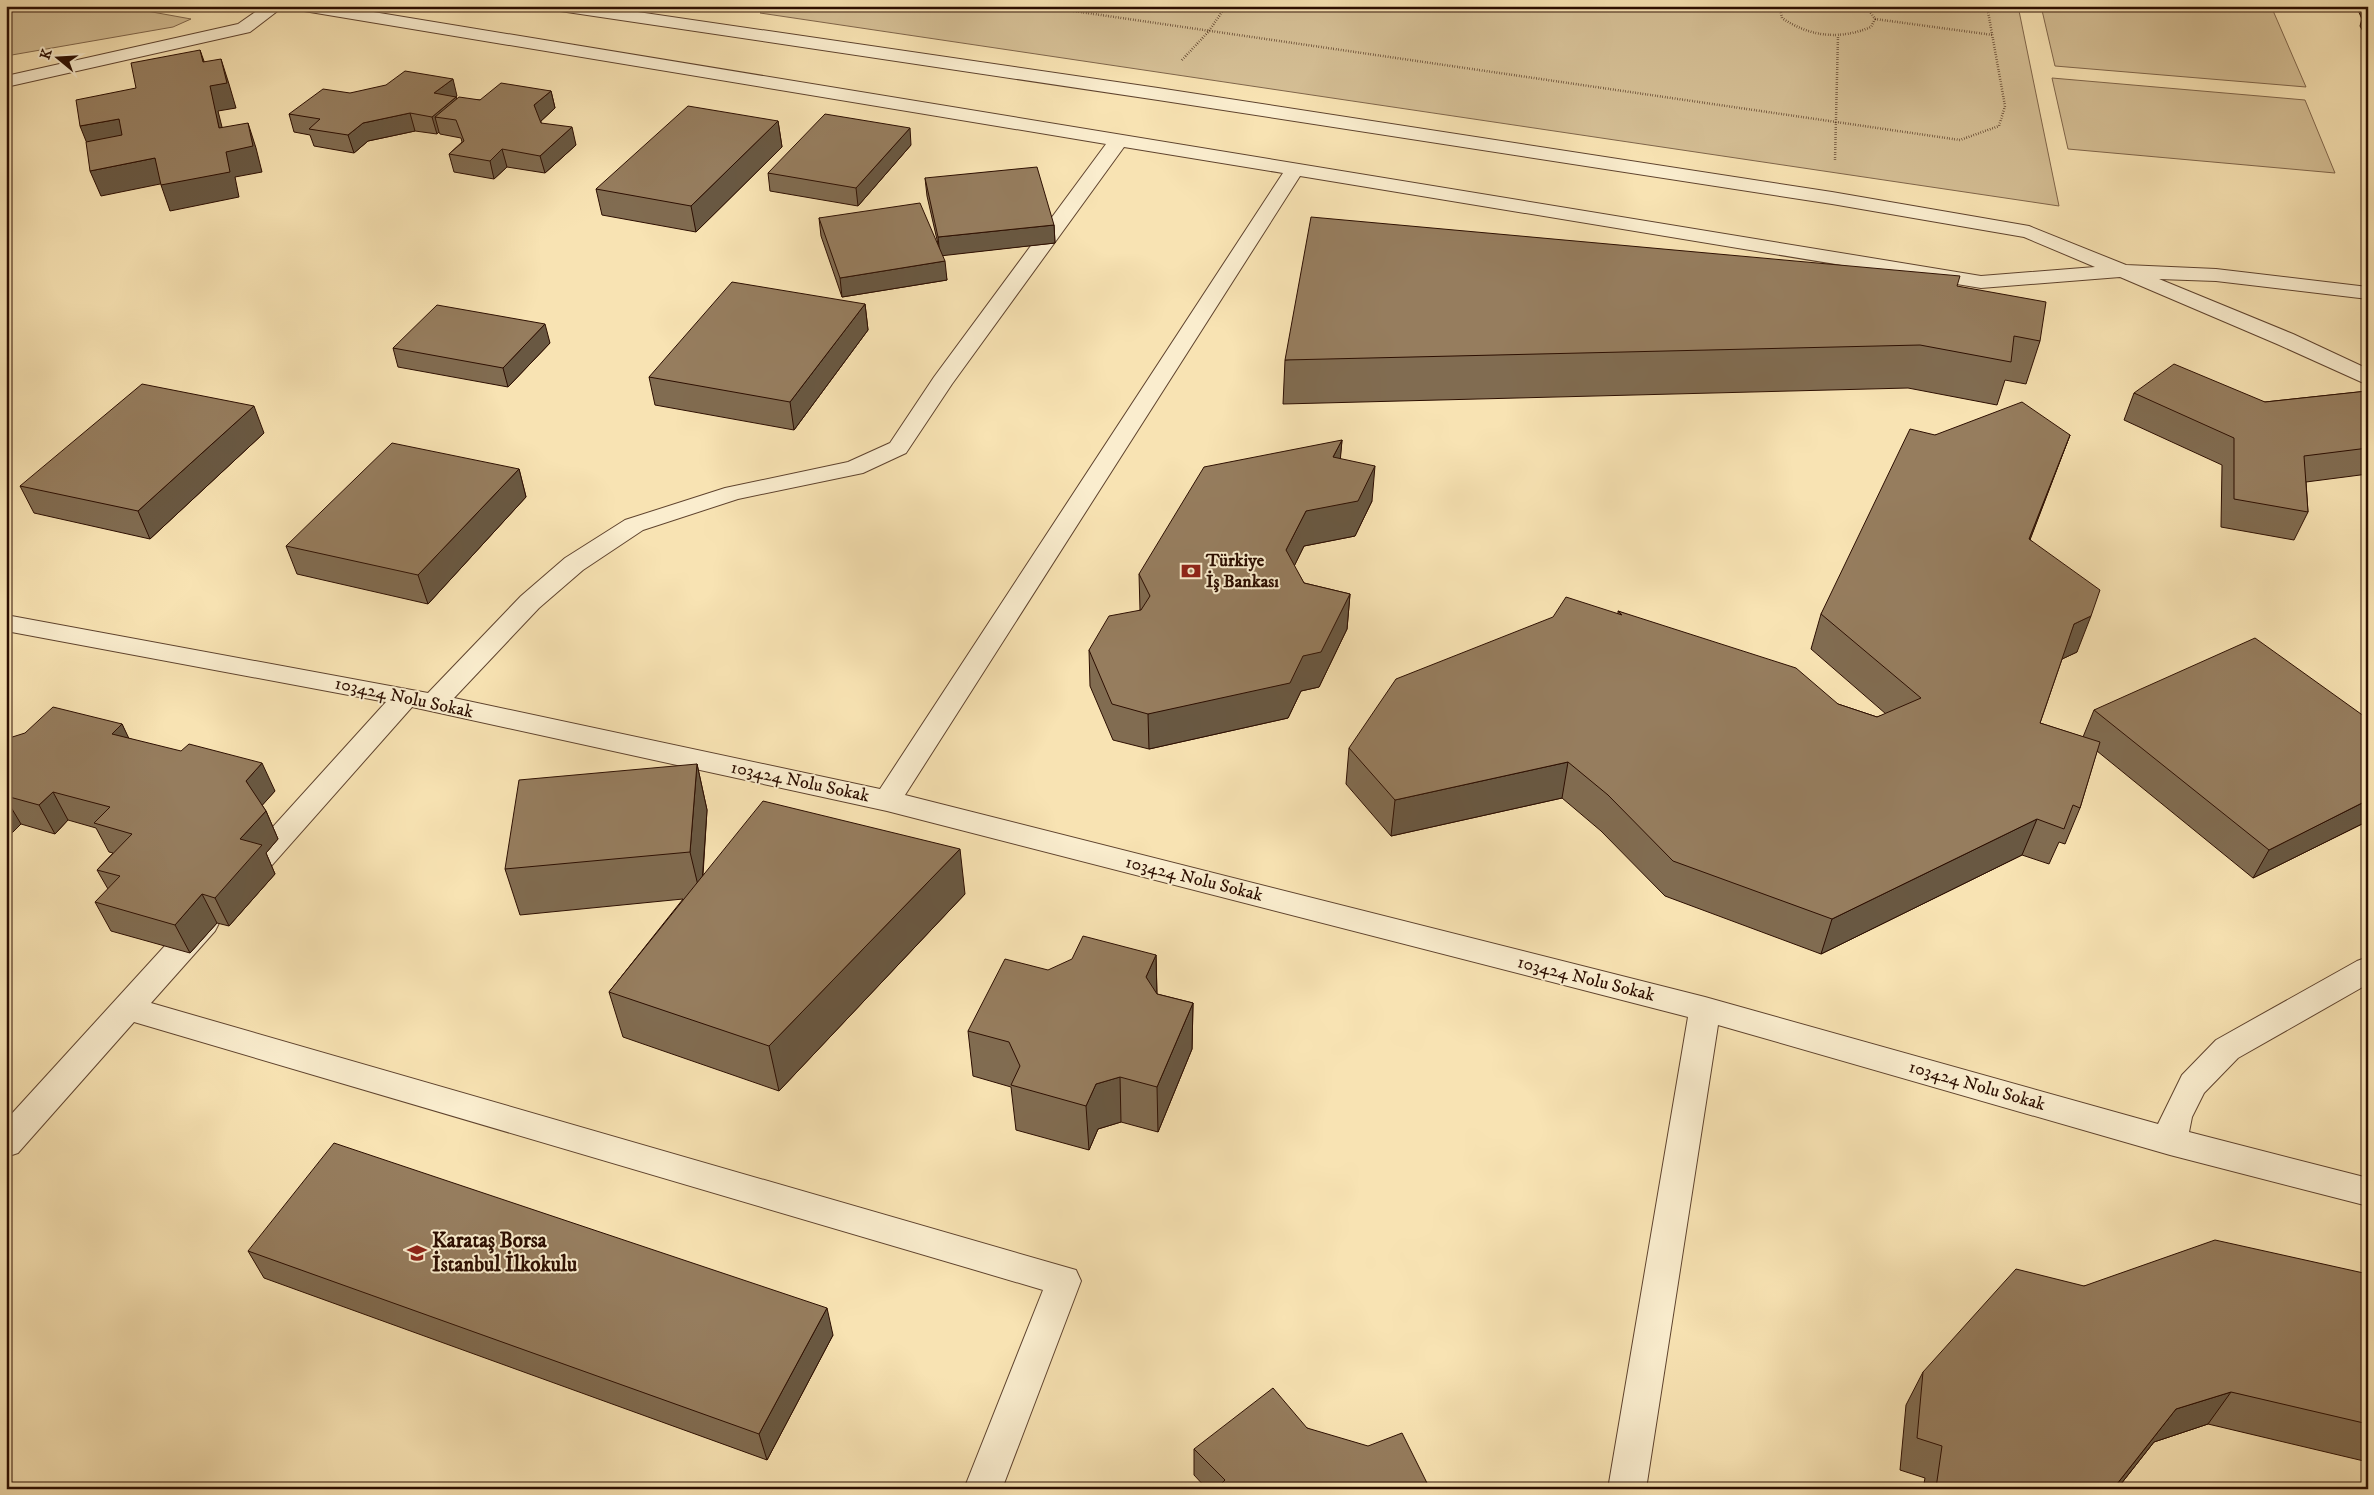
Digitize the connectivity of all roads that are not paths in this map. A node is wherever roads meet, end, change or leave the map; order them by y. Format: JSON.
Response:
{"nodes":[{"id":1,"x":276,"y":6,"type":"edge"},
{"id":2,"x":304,"y":6,"type":"edge"},
{"id":3,"x":560,"y":6,"type":"edge"},
{"id":4,"x":700,"y":6,"type":"edge"},
{"id":5,"x":679,"y":24,"type":"junction"},
{"id":6,"x":6,"y":82,"type":"edge"},
{"id":7,"x":1119,"y":140,"type":"junction"},
{"id":8,"x":1295,"y":169,"type":"junction"},
{"id":9,"x":2122,"y":271,"type":"junction"},
{"id":10,"x":2368,"y":293,"type":"edge"},
{"id":11,"x":2368,"y":378,"type":"edge"},
{"id":12,"x":6,"y":623,"type":"edge"},
{"id":13,"x":420,"y":701,"type":"junction"},
{"id":14,"x":887,"y":801,"type":"junction"},
{"id":15,"x":2368,"y":969,"type":"edge"},
{"id":16,"x":127,"y":1008,"type":"junction"},
{"id":17,"x":1705,"y":1009,"type":"junction"},
{"id":18,"x":2170,"y":1141,"type":"junction"},
{"id":19,"x":6,"y":1143,"type":"edge"},
{"id":20,"x":2368,"y":1192,"type":"edge"},
{"id":21,"x":983,"y":1489,"type":"edge"},
{"id":22,"x":1626,"y":1489,"type":"edge"}],
"edges":[{"from":1,"to":6,"type":"street"},
{"from":2,"to":7,"type":"street"},
{"from":3,"to":5,"type":"street"},
{"from":4,"to":5,"type":"street"},
{"from":5,"to":9,"type":"street"},
{"from":7,"to":8,"type":"street"},
{"from":7,"to":13,"type":"street"},
{"from":8,"to":9,"type":"street"},
{"from":8,"to":14,"type":"street"},
{"from":9,"to":10,"type":"street"},
{"from":9,"to":11,"type":"street"},
{"from":12,"to":13,"type":"street","name":"103424 Nolu Sokak"},
{"from":13,"to":14,"type":"street","name":"103424 Nolu Sokak"},
{"from":13,"to":16,"type":"street"},
{"from":14,"to":17,"type":"street","name":"103424 Nolu Sokak"},
{"from":15,"to":18,"type":"street"},
{"from":16,"to":19,"type":"street"},
{"from":16,"to":21,"type":"street"},
{"from":17,"to":18,"type":"street","name":"103424 Nolu Sokak"},
{"from":17,"to":22,"type":"street"},
{"from":18,"to":20,"type":"street","name":"103424 Nolu Sokak"}]}
